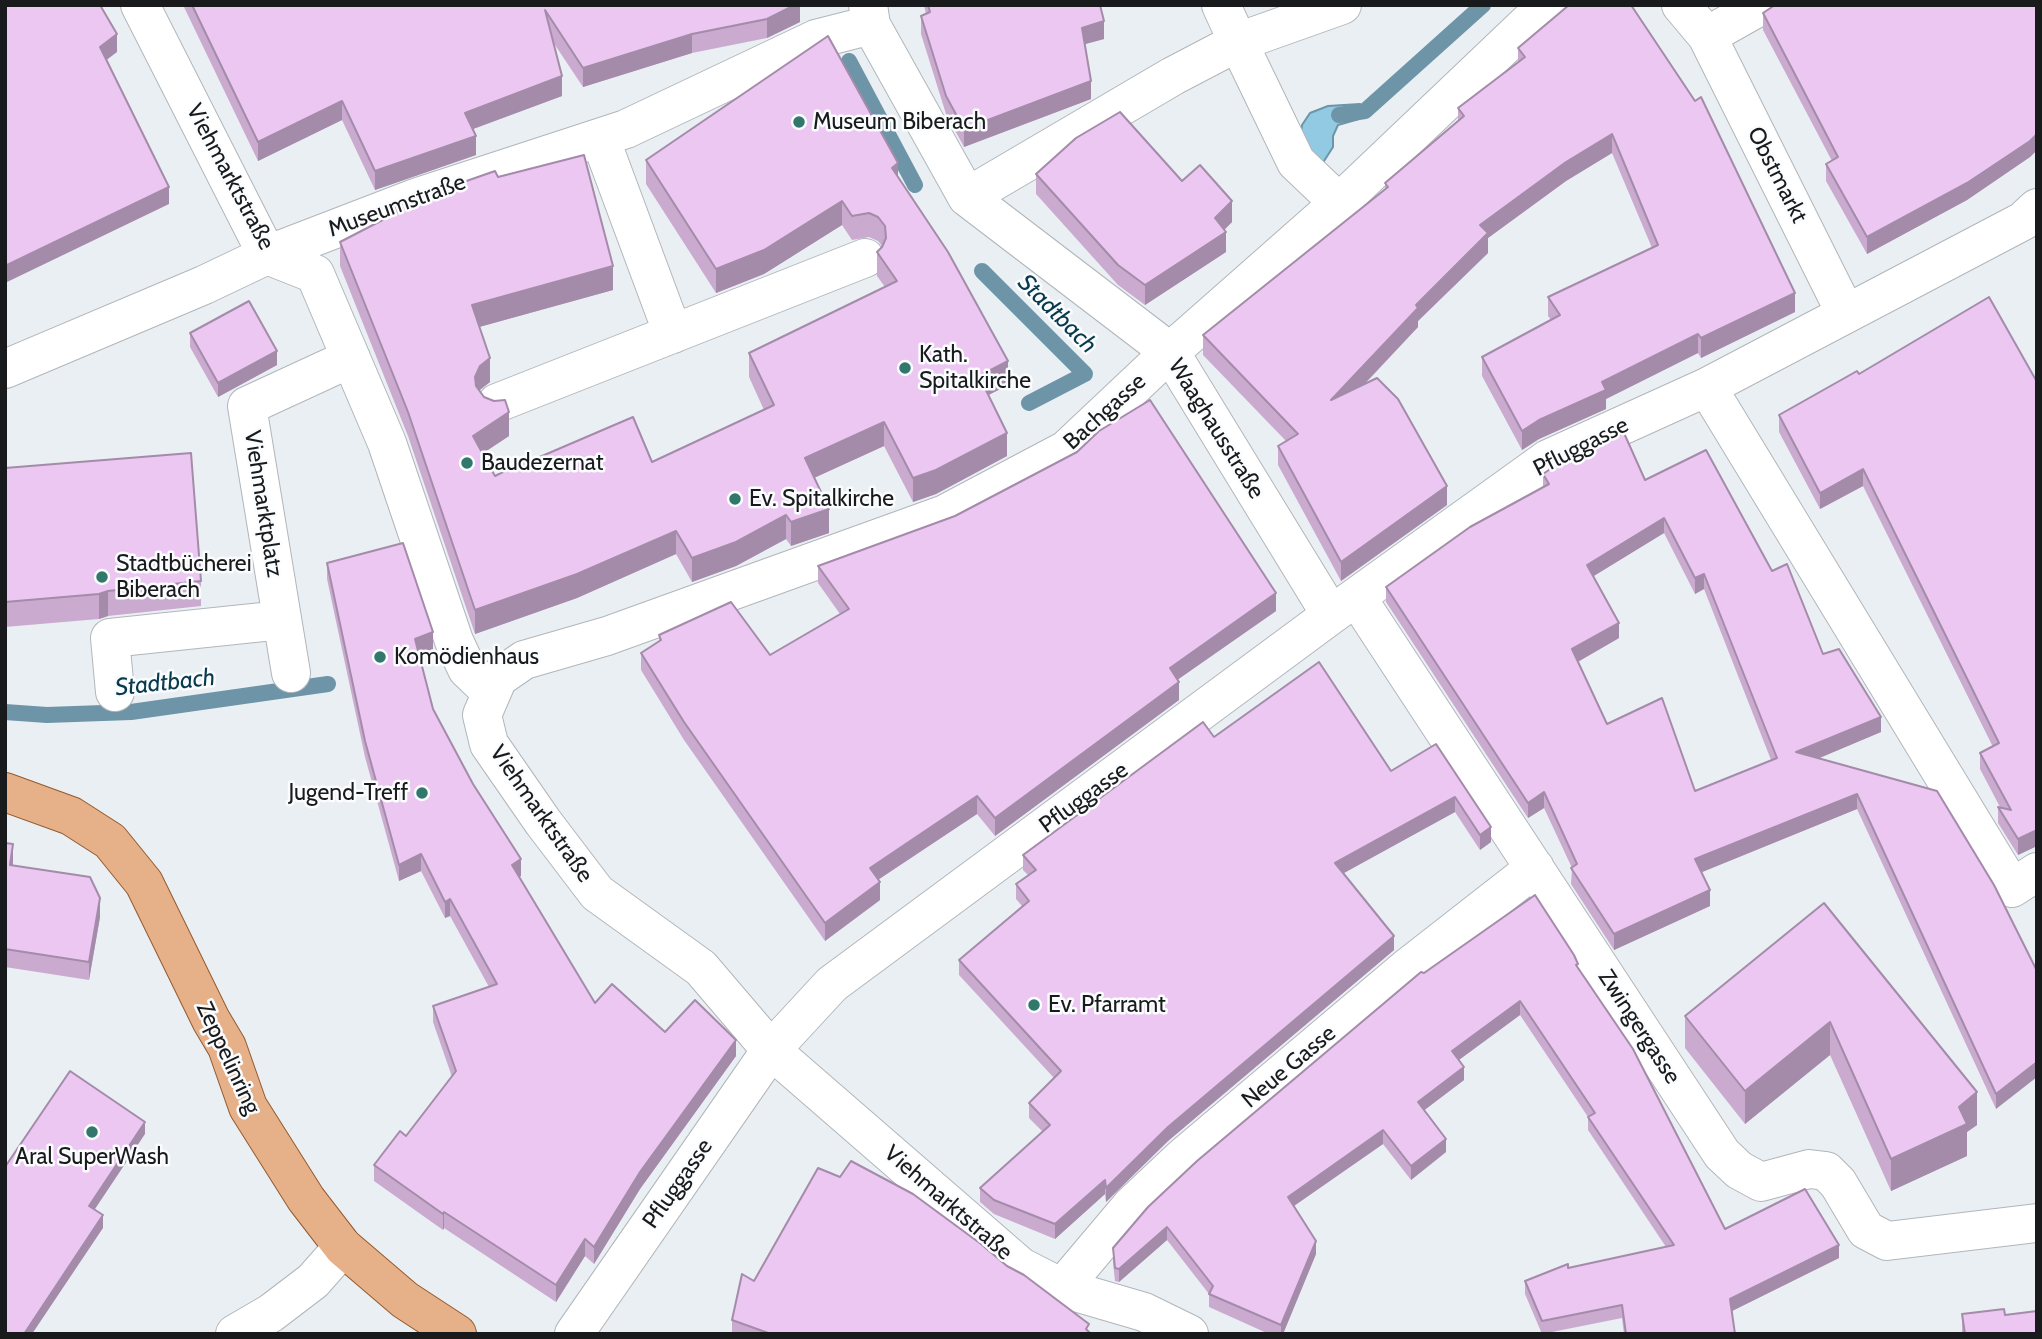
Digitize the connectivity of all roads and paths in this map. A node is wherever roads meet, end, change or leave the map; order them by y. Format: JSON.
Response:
{"nodes":[{"id":1,"x":140,"y":5,"type":"edge"},
{"id":2,"x":1221,"y":5,"type":"edge"},
{"id":3,"x":1342,"y":5,"type":"edge"},
{"id":4,"x":1547,"y":5,"type":"edge"},
{"id":5,"x":1681,"y":5,"type":"edge"},
{"id":6,"x":1762,"y":5,"type":"edge"},
{"id":7,"x":870,"y":15,"type":"edge"},
{"id":8,"x":1707,"y":36,"type":"junction"},
{"id":9,"x":1238,"y":41,"type":"junction"},
{"id":10,"x":600,"y":138,"type":"junction"},
{"id":11,"x":967,"y":197,"type":"junction"},
{"id":12,"x":1339,"y":203,"type":"junction"},
{"id":13,"x":2032,"y":225,"type":"edge"},
{"id":14,"x":267,"y":255,"type":"junction"},
{"id":15,"x":865,"y":258,"type":"dead end"},
{"id":16,"x":1846,"y":314,"type":"junction"},
{"id":17,"x":673,"y":334,"type":"junction"},
{"id":18,"x":1170,"y":352,"type":"junction"},
{"id":19,"x":351,"y":358,"type":"junction"},
{"id":20,"x":5,"y":369,"type":"edge"},
{"id":21,"x":1707,"y":387,"type":"junction"},
{"id":22,"x":497,"y":403,"type":"edge"},
{"id":23,"x":1344,"y":607,"type":"junction"},
{"id":24,"x":282,"y":620,"type":"junction"},
{"id":25,"x":291,"y":673,"type":"dead end"},
{"id":26,"x":115,"y":692,"type":"dead end"},
{"id":27,"x":491,"y":692,"type":"junction"},
{"id":28,"x":5,"y":792,"type":"edge"},
{"id":29,"x":1535,"y":868,"type":"junction"},
{"id":30,"x":2037,"y":872,"type":"edge"},
{"id":31,"x":771,"y":1049,"type":"junction"},
{"id":32,"x":2037,"y":1223,"type":"edge"},
{"id":33,"x":343,"y":1247,"type":"junction"},
{"id":34,"x":1062,"y":1287,"type":"junction"},
{"id":35,"x":235,"y":1334,"type":"edge"},
{"id":36,"x":457,"y":1334,"type":"edge"},
{"id":37,"x":574,"y":1334,"type":"edge"},
{"id":38,"x":1189,"y":1334,"type":"edge"}],
"edges":[{"from":1,"to":14,"type":"street","name":"Viehmarktstraße"},
{"from":2,"to":9,"type":"street"},
{"from":3,"to":9,"type":"street"},
{"from":4,"to":12,"type":"street","name":"Bachgasse"},
{"from":5,"to":8,"type":"street","name":"Obstmarkt"},
{"from":6,"to":8,"type":"street"},
{"from":7,"to":10,"type":"street","name":"Museumstraße"},
{"from":7,"to":11,"type":"street","name":"Waaghausstraße"},
{"from":8,"to":16,"type":"street","name":"Obstmarkt"},
{"from":9,"to":11,"type":"street"},
{"from":9,"to":12,"type":"street"},
{"from":10,"to":14,"type":"street","name":"Museumstraße"},
{"from":10,"to":17,"type":"street"},
{"from":11,"to":18,"type":"street","name":"Waaghausstraße"},
{"from":12,"to":18,"type":"street","name":"Bachgasse"},
{"from":13,"to":16,"type":"street","name":"Pfluggasse"},
{"from":14,"to":19,"type":"street","name":"Viehmarktstraße"},
{"from":14,"to":20,"type":"street","name":"Museumstraße"},
{"from":15,"to":17,"type":"street"},
{"from":16,"to":21,"type":"street","name":"Pfluggasse"},
{"from":17,"to":22,"type":"street"},
{"from":18,"to":23,"type":"street","name":"Waaghausstraße"},
{"from":18,"to":27,"type":"street","name":"Bachgasse"},
{"from":19,"to":24,"type":"street","name":"Viehmarktplatz"},
{"from":19,"to":27,"type":"street","name":"Viehmarktstraße"},
{"from":21,"to":23,"type":"street","name":"Pfluggasse"},
{"from":21,"to":30,"type":"street"},
{"from":23,"to":29,"type":"street","name":"Zwingergasse"},
{"from":23,"to":31,"type":"street","name":"Pfluggasse"},
{"from":24,"to":25,"type":"street","name":"Viehmarktplatz"},
{"from":24,"to":26,"type":"street"},
{"from":27,"to":31,"type":"street","name":"Viehmarktstraße"},
{"from":28,"to":33,"type":"main road","name":"Zeppelinring"},
{"from":29,"to":32,"type":"street","name":"Zwingergasse"},
{"from":29,"to":34,"type":"street","name":"Neue Gasse"},
{"from":31,"to":34,"type":"street","name":"Viehmarktstraße"},
{"from":31,"to":37,"type":"street","name":"Pfluggasse"},
{"from":33,"to":35,"type":"street"},
{"from":33,"to":36,"type":"main road","name":"Zeppelinring"},
{"from":34,"to":38,"type":"street","name":"Viehmarktstraße"}]}
